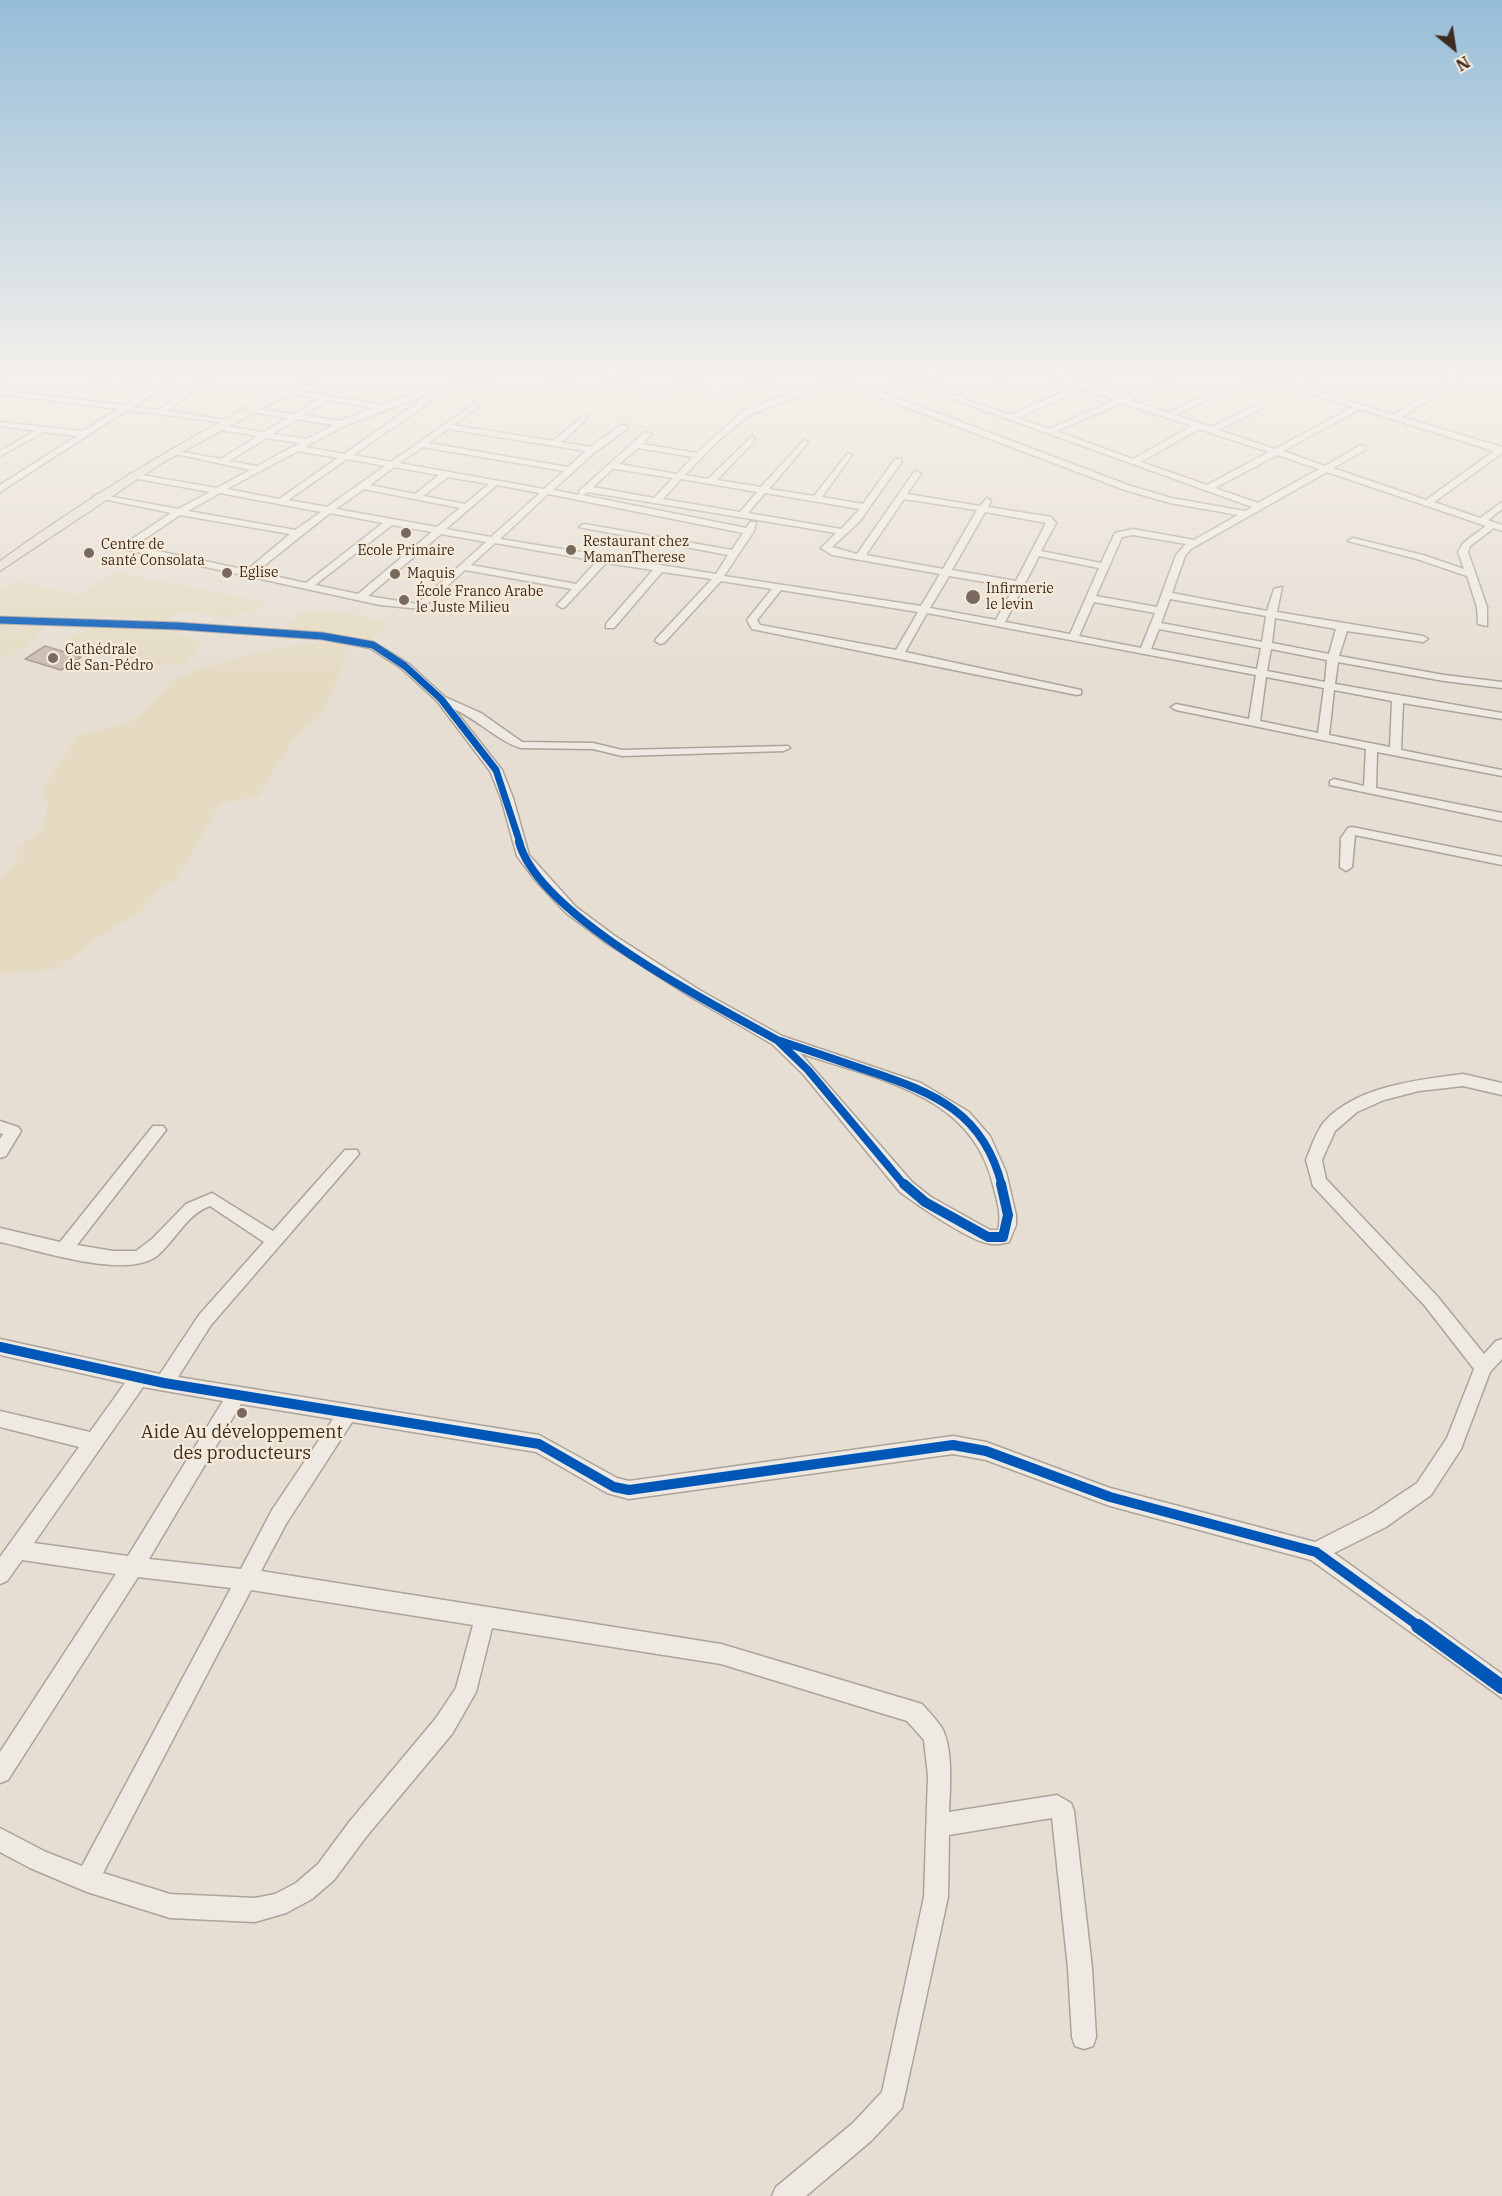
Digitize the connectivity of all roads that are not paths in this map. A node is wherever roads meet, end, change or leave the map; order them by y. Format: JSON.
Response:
{"nodes":[{"id":1,"x":24,"y":473,"type":"edge"},
{"id":2,"x":129,"y":473,"type":"edge"},
{"id":3,"x":249,"y":473,"type":"edge"},
{"id":4,"x":320,"y":473,"type":"edge"},
{"id":5,"x":380,"y":473,"type":"edge"},
{"id":6,"x":443,"y":473,"type":"edge"},
{"id":7,"x":567,"y":473,"type":"edge"},
{"id":8,"x":606,"y":473,"type":"edge"},
{"id":9,"x":658,"y":473,"type":"edge"},
{"id":10,"x":682,"y":473,"type":"edge"},
{"id":11,"x":718,"y":473,"type":"edge"},
{"id":12,"x":776,"y":473,"type":"edge"},
{"id":13,"x":835,"y":473,"type":"edge"},
{"id":14,"x":889,"y":473,"type":"edge"},
{"id":15,"x":1090,"y":473,"type":"edge"},
{"id":16,"x":1167,"y":473,"type":"edge"},
{"id":17,"x":1237,"y":473,"type":"edge"},
{"id":18,"x":1322,"y":473,"type":"edge"},
{"id":19,"x":1338,"y":473,"type":"edge"},
{"id":20,"x":1468,"y":473,"type":"edge"},
{"id":21,"x":446,"y":474,"type":"junction"},
{"id":22,"x":917,"y":474,"type":"dead end"},
{"id":23,"x":133,"y":475,"type":"joint"},
{"id":24,"x":678,"y":477,"type":"junction"},
{"id":25,"x":710,"y":482,"type":"junction"},
{"id":26,"x":495,"y":483,"type":"junction"},
{"id":27,"x":362,"y":486,"type":"junction"},
{"id":28,"x":1209,"y":488,"type":"junction"},
{"id":29,"x":0,"y":489,"type":"edge"},
{"id":30,"x":587,"y":489,"type":"junction"},
{"id":31,"x":219,"y":490,"type":"junction"},
{"id":32,"x":762,"y":490,"type":"junction"},
{"id":33,"x":548,"y":492,"type":"junction"},
{"id":34,"x":578,"y":496,"type":"junction"},
{"id":35,"x":902,"y":496,"type":"junction"},
{"id":36,"x":97,"y":497,"type":"junction"},
{"id":37,"x":416,"y":497,"type":"junction"},
{"id":38,"x":816,"y":499,"type":"junction"},
{"id":39,"x":657,"y":500,"type":"junction"},
{"id":40,"x":280,"y":501,"type":"junction"},
{"id":41,"x":672,"y":503,"type":"junction"},
{"id":42,"x":1427,"y":503,"type":"junction"},
{"id":43,"x":985,"y":505,"type":"junction"},
{"id":44,"x":1502,"y":505,"type":"edge"},
{"id":45,"x":467,"y":507,"type":"junction"},
{"id":46,"x":865,"y":507,"type":"junction"},
{"id":47,"x":1260,"y":507,"type":"junction"},
{"id":48,"x":329,"y":510,"type":"junction"},
{"id":49,"x":177,"y":513,"type":"junction"},
{"id":50,"x":743,"y":514,"type":"junction"},
{"id":51,"x":1247,"y":514,"type":"junction"},
{"id":52,"x":660,"y":515,"type":"junction"},
{"id":53,"x":759,"y":517,"type":"junction"},
{"id":54,"x":1483,"y":520,"type":"junction"},
{"id":55,"x":391,"y":521,"type":"junction"},
{"id":56,"x":652,"y":522,"type":"dead end"},
{"id":57,"x":1497,"y":526,"type":"edge"},
{"id":58,"x":584,"y":527,"type":"dead end"},
{"id":59,"x":440,"y":529,"type":"junction"},
{"id":60,"x":645,"y":530,"type":"dead end"},
{"id":61,"x":749,"y":531,"type":"junction"},
{"id":62,"x":844,"y":532,"type":"junction"},
{"id":63,"x":297,"y":533,"type":"junction"},
{"id":64,"x":637,"y":537,"type":"junction"},
{"id":65,"x":494,"y":540,"type":"junction"},
{"id":66,"x":1353,"y":541,"type":"dead end"},
{"id":67,"x":1195,"y":543,"type":"junction"},
{"id":68,"x":1036,"y":553,"type":"junction"},
{"id":69,"x":734,"y":554,"type":"junction"},
{"id":70,"x":861,"y":557,"type":"junction"},
{"id":71,"x":0,"y":558,"type":"edge"},
{"id":72,"x":604,"y":560,"type":"junction"},
{"id":73,"x":1104,"y":566,"type":"junction"},
{"id":74,"x":0,"y":567,"type":"edge"},
{"id":75,"x":465,"y":567,"type":"junction"},
{"id":76,"x":659,"y":569,"type":"junction"},
{"id":77,"x":946,"y":571,"type":"junction"},
{"id":78,"x":249,"y":573,"type":"junction"},
{"id":79,"x":1469,"y":573,"type":"junction"},
{"id":80,"x":718,"y":578,"type":"junction"},
{"id":81,"x":1020,"y":585,"type":"junction"},
{"id":82,"x":307,"y":586,"type":"junction"},
{"id":83,"x":779,"y":586,"type":"junction"},
{"id":84,"x":578,"y":587,"type":"junction"},
{"id":85,"x":1279,"y":589,"type":"dead end"},
{"id":86,"x":1166,"y":595,"type":"junction"},
{"id":87,"x":360,"y":598,"type":"junction"},
{"id":88,"x":1091,"y":598,"type":"junction"},
{"id":89,"x":562,"y":605,"type":"dead end"},
{"id":90,"x":925,"y":610,"type":"junction"},
{"id":91,"x":1160,"y":611,"type":"junction"},
{"id":92,"x":1271,"y":614,"type":"junction"},
{"id":93,"x":0,"y":620,"type":"edge"},
{"id":94,"x":1483,"y":624,"type":"dead end"},
{"id":95,"x":999,"y":625,"type":"junction"},
{"id":96,"x":1155,"y":625,"type":"junction"},
{"id":97,"x":610,"y":626,"type":"dead end"},
{"id":98,"x":1340,"y":627,"type":"junction"},
{"id":99,"x":1073,"y":639,"type":"junction"},
{"id":100,"x":1423,"y":639,"type":"dead end"},
{"id":101,"x":660,"y":641,"type":"dead end"},
{"id":102,"x":1266,"y":646,"type":"junction"},
{"id":103,"x":1145,"y":652,"type":"junction"},
{"id":104,"x":899,"y":654,"type":"junction"},
{"id":105,"x":1333,"y":657,"type":"junction"},
{"id":106,"x":1261,"y":671,"type":"junction"},
{"id":107,"x":1329,"y":685,"type":"junction"},
{"id":108,"x":1502,"y":685,"type":"edge"},
{"id":109,"x":1077,"y":693,"type":"dead end"},
{"id":110,"x":441,"y":699,"type":"junction"},
{"id":111,"x":1398,"y":699,"type":"junction"},
{"id":112,"x":1176,"y":708,"type":"dead end"},
{"id":113,"x":1502,"y":716,"type":"edge"},
{"id":114,"x":1254,"y":723,"type":"junction"},
{"id":115,"x":1323,"y":737,"type":"junction"},
{"id":116,"x":1372,"y":747,"type":"junction"},
{"id":117,"x":784,"y":748,"type":"dead end"},
{"id":118,"x":1395,"y":752,"type":"junction"},
{"id":119,"x":1502,"y":773,"type":"edge"},
{"id":120,"x":1334,"y":783,"type":"dead end"},
{"id":121,"x":1370,"y":790,"type":"junction"},
{"id":122,"x":1502,"y":817,"type":"edge"},
{"id":123,"x":1502,"y":861,"type":"edge"},
{"id":124,"x":1346,"y":867,"type":"dead end"},
{"id":125,"x":777,"y":1040,"type":"junction"},
{"id":126,"x":1502,"y":1089,"type":"edge"},
{"id":127,"x":0,"y":1127,"type":"edge"},
{"id":128,"x":158,"y":1130,"type":"dead end"},
{"id":129,"x":0,"y":1152,"type":"edge"},
{"id":130,"x":351,"y":1154,"type":"dead end"},
{"id":131,"x":0,"y":1235,"type":"edge"},
{"id":132,"x":276,"y":1241,"type":"junction"},
{"id":133,"x":65,"y":1248,"type":"junction"},
{"id":134,"x":0,"y":1347,"type":"edge"},
{"id":135,"x":1502,"y":1347,"type":"edge"},
{"id":136,"x":1483,"y":1368,"type":"junction"},
{"id":137,"x":139,"y":1378,"type":"junction"},
{"id":138,"x":164,"y":1383,"type":"junction"},
{"id":139,"x":236,"y":1396,"type":"junction"},
{"id":140,"x":347,"y":1413,"type":"junction"},
{"id":141,"x":0,"y":1419,"type":"edge"},
{"id":142,"x":94,"y":1442,"type":"junction"},
{"id":143,"x":17,"y":1550,"type":"junction"},
{"id":144,"x":1316,"y":1552,"type":"junction"},
{"id":145,"x":134,"y":1567,"type":"junction"},
{"id":146,"x":0,"y":1574,"type":"edge"},
{"id":147,"x":245,"y":1579,"type":"junction"},
{"id":148,"x":485,"y":1617,"type":"junction"},
{"id":149,"x":1502,"y":1688,"type":"edge"},
{"id":150,"x":0,"y":1772,"type":"edge"},
{"id":151,"x":938,"y":1825,"type":"junction"},
{"id":152,"x":0,"y":1839,"type":"edge"},
{"id":153,"x":87,"y":1880,"type":"junction"},
{"id":154,"x":1084,"y":2037,"type":"dead end"},
{"id":155,"x":785,"y":2196,"type":"edge"}],
"edges":[{"from":1,"to":29,"type":"street"},
{"from":2,"to":71,"type":"main road"},
{"from":3,"to":31,"type":"street"},
{"from":4,"to":40,"type":"street"},
{"from":5,"to":27,"type":"street"},
{"from":6,"to":21,"type":"street"},
{"from":7,"to":33,"type":"street"},
{"from":8,"to":30,"type":"street"},
{"from":9,"to":24,"type":"street"},
{"from":10,"to":24,"type":"street"},
{"from":11,"to":25,"type":"street"},
{"from":12,"to":32,"type":"street"},
{"from":13,"to":38,"type":"street"},
{"from":14,"to":46,"type":"street"},
{"from":15,"to":51,"type":"street"},
{"from":16,"to":28,"type":"street"},
{"from":17,"to":28,"type":"street"},
{"from":18,"to":47,"type":"street"},
{"from":19,"to":42,"type":"street"},
{"from":20,"to":42,"type":"street"},
{"from":21,"to":26,"type":"street"},
{"from":21,"to":37,"type":"street"},
{"from":22,"to":35,"type":"street"},
{"from":23,"to":31,"type":"street"},
{"from":23,"to":36,"type":"main road"},
{"from":24,"to":25,"type":"street"},
{"from":24,"to":39,"type":"street"},
{"from":25,"to":32,"type":"street"},
{"from":26,"to":33,"type":"street"},
{"from":26,"to":45,"type":"street"},
{"from":27,"to":37,"type":"street"},
{"from":27,"to":48,"type":"street"},
{"from":28,"to":47,"type":"street"},
{"from":30,"to":34,"type":"street"},
{"from":30,"to":39,"type":"street"},
{"from":31,"to":40,"type":"street"},
{"from":31,"to":49,"type":"street"},
{"from":32,"to":38,"type":"street"},
{"from":32,"to":50,"type":"street"},
{"from":33,"to":34,"type":"street"},
{"from":33,"to":65,"type":"street"},
{"from":34,"to":52,"type":"street"},
{"from":35,"to":43,"type":"street"},
{"from":35,"to":70,"type":"street"},
{"from":36,"to":49,"type":"street"},
{"from":36,"to":74,"type":"main road"},
{"from":37,"to":45,"type":"street"},
{"from":38,"to":46,"type":"street"},
{"from":39,"to":41,"type":"street"},
{"from":40,"to":48,"type":"street"},
{"from":41,"to":50,"type":"street"},
{"from":41,"to":52,"type":"street"},
{"from":42,"to":54,"type":"street"},
{"from":43,"to":68,"type":"street"},
{"from":43,"to":77,"type":"street"},
{"from":44,"to":54,"type":"street"},
{"from":45,"to":59,"type":"street"},
{"from":46,"to":62,"type":"street"},
{"from":47,"to":51,"type":"street"},
{"from":48,"to":55,"type":"street"},
{"from":48,"to":63,"type":"street"},
{"from":49,"to":63,"type":"street"},
{"from":49,"to":78,"type":"street"},
{"from":50,"to":53,"type":"street"},
{"from":51,"to":67,"type":"street"},
{"from":52,"to":56,"type":"street"},
{"from":52,"to":61,"type":"street"},
{"from":53,"to":61,"type":"street"},
{"from":53,"to":62,"type":"street"},
{"from":54,"to":57,"type":"street"},
{"from":55,"to":59,"type":"street"},
{"from":55,"to":82,"type":"street"},
{"from":57,"to":79,"type":"street"},
{"from":58,"to":64,"type":"street"},
{"from":59,"to":65,"type":"street"},
{"from":59,"to":87,"type":"street"},
{"from":60,"to":64,"type":"street"},
{"from":61,"to":69,"type":"street"},
{"from":62,"to":70,"type":"street"},
{"from":63,"to":78,"type":"street"},
{"from":64,"to":69,"type":"street"},
{"from":65,"to":72,"type":"street"},
{"from":65,"to":75,"type":"street"},
{"from":66,"to":79,"type":"street"},
{"from":67,"to":73,"type":"street"},
{"from":67,"to":86,"type":"street"},
{"from":68,"to":73,"type":"street"},
{"from":68,"to":81,"type":"street"},
{"from":69,"to":80,"type":"street"},
{"from":70,"to":77,"type":"street"},
{"from":72,"to":76,"type":"street"},
{"from":72,"to":84,"type":"street"},
{"from":73,"to":88,"type":"street"},
{"from":75,"to":84,"type":"street"},
{"from":75,"to":87,"type":"street"},
{"from":76,"to":80,"type":"street"},
{"from":76,"to":97,"type":"street"},
{"from":77,"to":81,"type":"street"},
{"from":77,"to":90,"type":"street"},
{"from":78,"to":82,"type":"street"},
{"from":79,"to":94,"type":"street"},
{"from":80,"to":83,"type":"street"},
{"from":80,"to":101,"type":"street"},
{"from":81,"to":95,"type":"street"},
{"from":82,"to":87,"type":"street"},
{"from":83,"to":90,"type":"street"},
{"from":83,"to":104,"type":"street"},
{"from":84,"to":89,"type":"street"},
{"from":85,"to":92,"type":"street"},
{"from":86,"to":91,"type":"street"},
{"from":86,"to":92,"type":"street"},
{"from":88,"to":91,"type":"street"},
{"from":88,"to":99,"type":"street"},
{"from":90,"to":95,"type":"street"},
{"from":90,"to":104,"type":"street"},
{"from":91,"to":96,"type":"street"},
{"from":92,"to":98,"type":"street"},
{"from":92,"to":102,"type":"street"},
{"from":93,"to":110,"type":"street"},
{"from":95,"to":99,"type":"street"},
{"from":96,"to":102,"type":"street"},
{"from":96,"to":103,"type":"street"},
{"from":98,"to":100,"type":"street"},
{"from":98,"to":105,"type":"street"},
{"from":99,"to":103,"type":"street"},
{"from":102,"to":105,"type":"street"},
{"from":102,"to":106,"type":"street"},
{"from":103,"to":106,"type":"street"},
{"from":104,"to":109,"type":"street"},
{"from":105,"to":107,"type":"street"},
{"from":105,"to":108,"type":"street"},
{"from":106,"to":107,"type":"street"},
{"from":106,"to":114,"type":"street"},
{"from":107,"to":111,"type":"street"},
{"from":107,"to":115,"type":"street"},
{"from":110,"to":117,"type":"street"},
{"from":110,"to":125,"type":"street"},
{"from":111,"to":113,"type":"street"},
{"from":111,"to":118,"type":"street"},
{"from":112,"to":114,"type":"street"},
{"from":114,"to":115,"type":"street"},
{"from":115,"to":116,"type":"street"},
{"from":116,"to":118,"type":"street"},
{"from":116,"to":121,"type":"street"},
{"from":118,"to":119,"type":"street"},
{"from":120,"to":121,"type":"street"},
{"from":121,"to":122,"type":"street"},
{"from":123,"to":124,"type":"street"},
{"from":125,"to":125,"type":"street"},
{"from":126,"to":136,"type":"street"},
{"from":127,"to":129,"type":"street"},
{"from":128,"to":133,"type":"street"},
{"from":130,"to":132,"type":"street"},
{"from":131,"to":133,"type":"street"},
{"from":132,"to":133,"type":"street"},
{"from":132,"to":138,"type":"street"},
{"from":134,"to":137,"type":"street"},
{"from":135,"to":136,"type":"street"},
{"from":136,"to":144,"type":"street"},
{"from":137,"to":138,"type":"street"},
{"from":137,"to":142,"type":"street"},
{"from":138,"to":139,"type":"street"},
{"from":139,"to":140,"type":"street"},
{"from":139,"to":145,"type":"street"},
{"from":140,"to":144,"type":"street"},
{"from":140,"to":147,"type":"street"},
{"from":141,"to":142,"type":"street"},
{"from":142,"to":143,"type":"street"},
{"from":143,"to":145,"type":"street"},
{"from":143,"to":146,"type":"street"},
{"from":144,"to":149,"type":"street"},
{"from":145,"to":147,"type":"street"},
{"from":145,"to":150,"type":"street"},
{"from":147,"to":148,"type":"street"},
{"from":147,"to":153,"type":"street"},
{"from":148,"to":151,"type":"street"},
{"from":148,"to":153,"type":"street"},
{"from":151,"to":154,"type":"street"},
{"from":151,"to":155,"type":"street"},
{"from":152,"to":153,"type":"street"}]}
